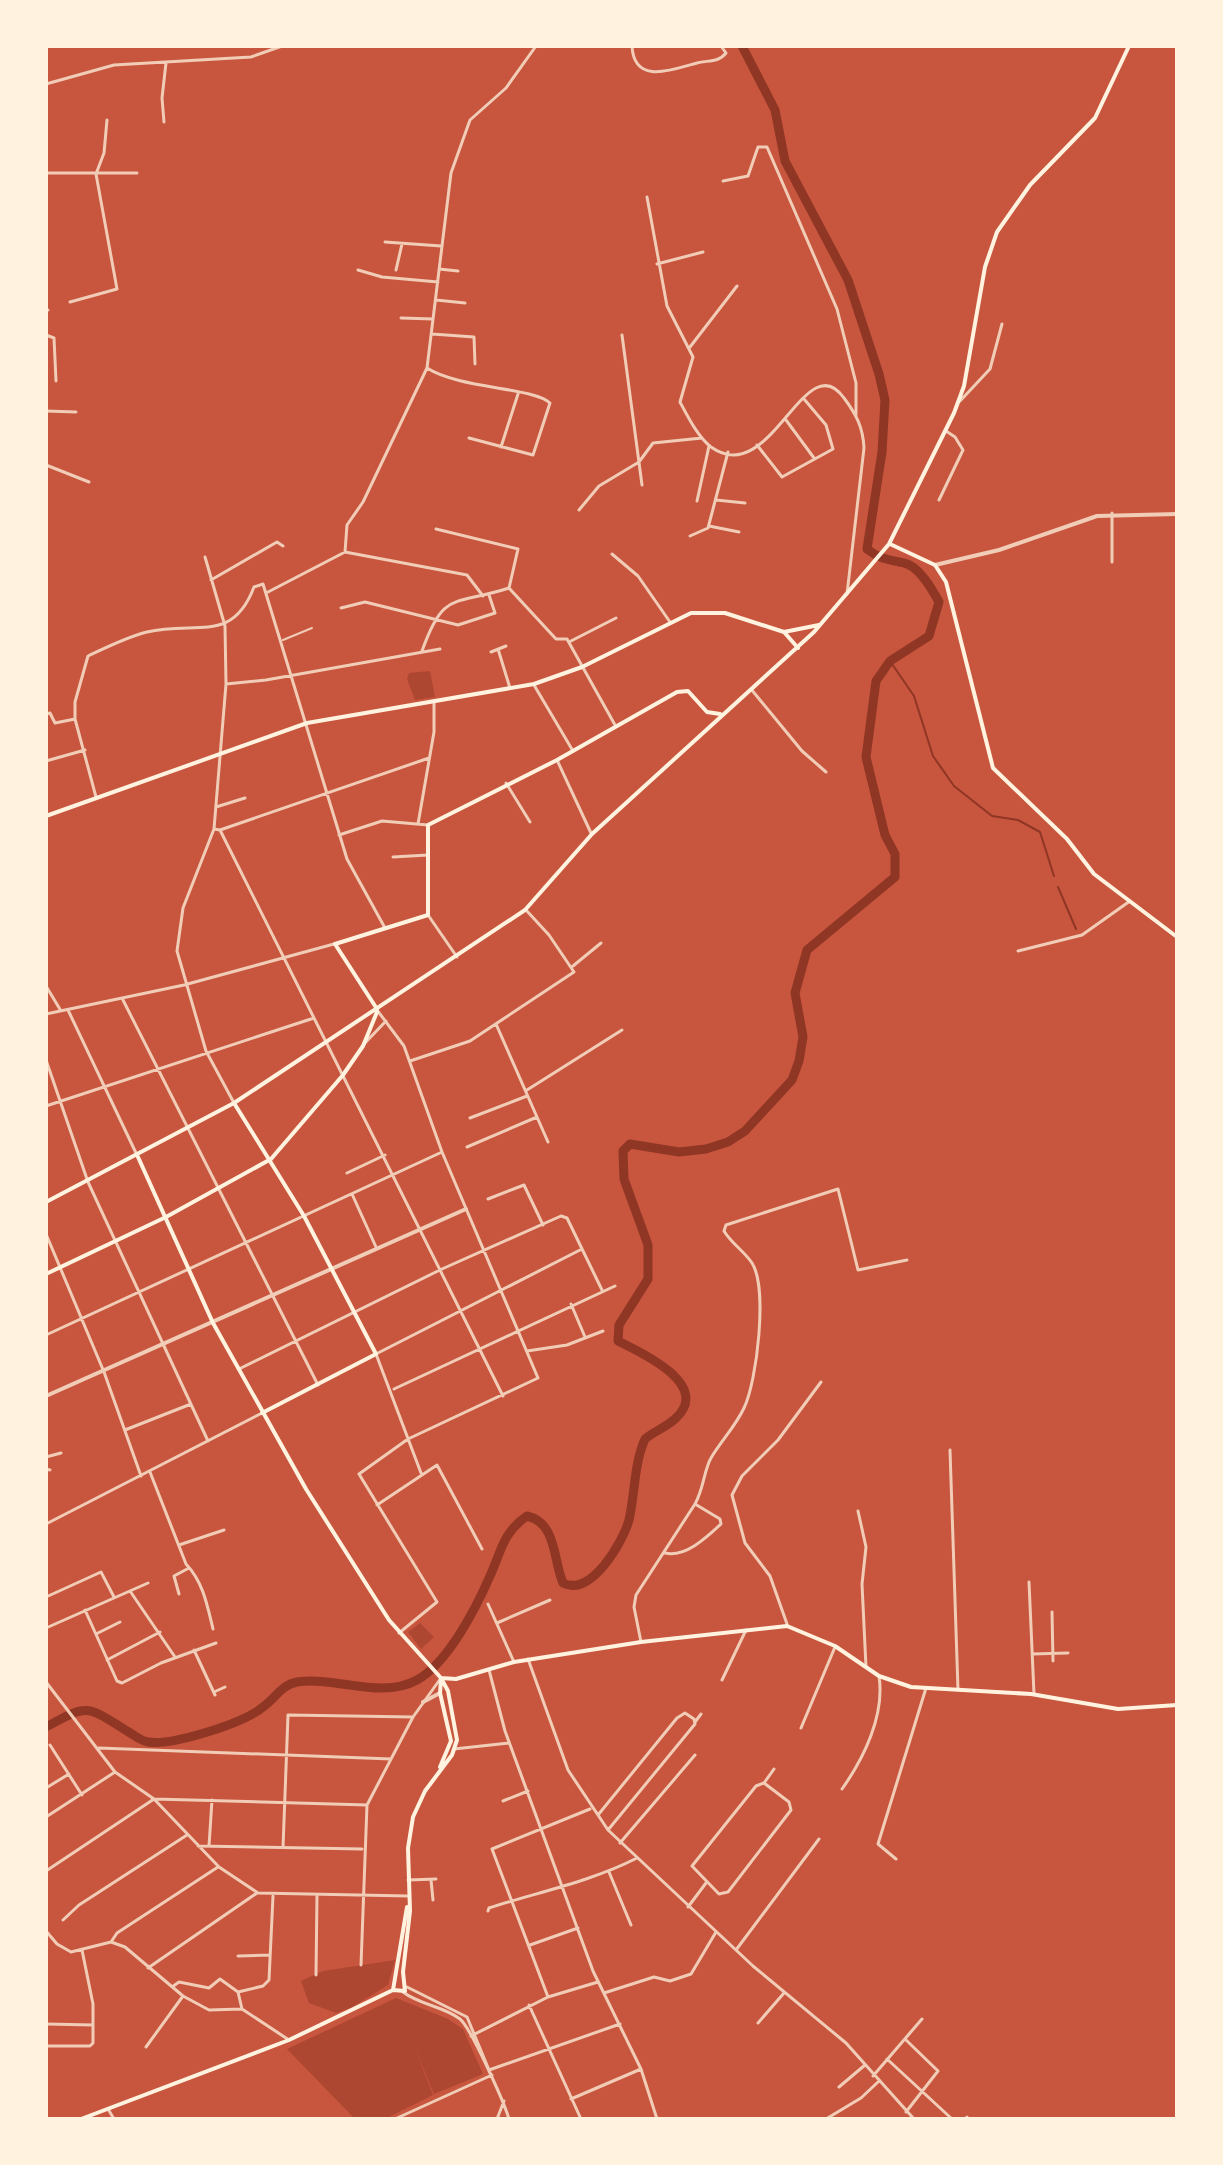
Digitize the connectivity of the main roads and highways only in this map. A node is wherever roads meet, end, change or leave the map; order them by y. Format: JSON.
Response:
{"nodes":[{"id":1,"x":1126,"y":47,"type":"edge"},
{"id":2,"x":887,"y":546,"type":"junction"},
{"id":3,"x":821,"y":624,"type":"junction"},
{"id":4,"x":784,"y":632,"type":"junction"},
{"id":5,"x":798,"y":648,"type":"junction"},
{"id":6,"x":723,"y":713,"type":"junction"},
{"id":7,"x":46,"y":816,"type":"edge"},
{"id":8,"x":1177,"y":937,"type":"edge"},
{"id":9,"x":377,"y":1009,"type":"junction"},
{"id":10,"x":234,"y":1103,"type":"junction"},
{"id":11,"x":138,"y":1157,"type":"junction"},
{"id":12,"x":271,"y":1159,"type":"junction"},
{"id":13,"x":46,"y":1202,"type":"edge"},
{"id":14,"x":166,"y":1217,"type":"junction"},
{"id":15,"x":46,"y":1274,"type":"edge"},
{"id":16,"x":262,"y":1413,"type":"junction"},
{"id":17,"x":438,"y":1676,"type":"junction"},
{"id":18,"x":1177,"y":1705,"type":"edge"},
{"id":19,"x":453,"y":1748,"type":"junction"},
{"id":20,"x":407,"y":1906,"type":"junction"},
{"id":21,"x":403,"y":1979,"type":"junction"},
{"id":22,"x":395,"y":1980,"type":"junction"},
{"id":23,"x":393,"y":1990,"type":"junction"},
{"id":24,"x":81,"y":2119,"type":"edge"}],
"edges":[{"from":1,"to":2,"type":"main road"},
{"from":2,"to":3,"type":"main road"},
{"from":2,"to":8,"type":"main road"},
{"from":3,"to":4,"type":"main road"},
{"from":3,"to":5,"type":"main road"},
{"from":4,"to":5,"type":"main road"},
{"from":4,"to":7,"type":"main road"},
{"from":5,"to":6,"type":"main road"},
{"from":6,"to":9,"type":"main road"},
{"from":6,"to":9,"type":"main road"},
{"from":9,"to":10,"type":"main road"},
{"from":9,"to":12,"type":"main road"},
{"from":10,"to":11,"type":"main road"},
{"from":10,"to":12,"type":"main road"},
{"from":11,"to":13,"type":"main road"},
{"from":11,"to":14,"type":"main road"},
{"from":12,"to":14,"type":"main road"},
{"from":12,"to":16,"type":"main road"},
{"from":14,"to":15,"type":"main road"},
{"from":14,"to":16,"type":"main road"},
{"from":16,"to":17,"type":"main road"},
{"from":17,"to":18,"type":"main road"},
{"from":17,"to":19,"type":"main road"},
{"from":17,"to":19,"type":"main road"},
{"from":19,"to":20,"type":"main road"},
{"from":20,"to":21,"type":"main road"},
{"from":20,"to":22,"type":"main road"},
{"from":21,"to":22,"type":"main road"},
{"from":21,"to":23,"type":"main road"},
{"from":22,"to":23,"type":"main road"},
{"from":23,"to":24,"type":"main road"}]}
